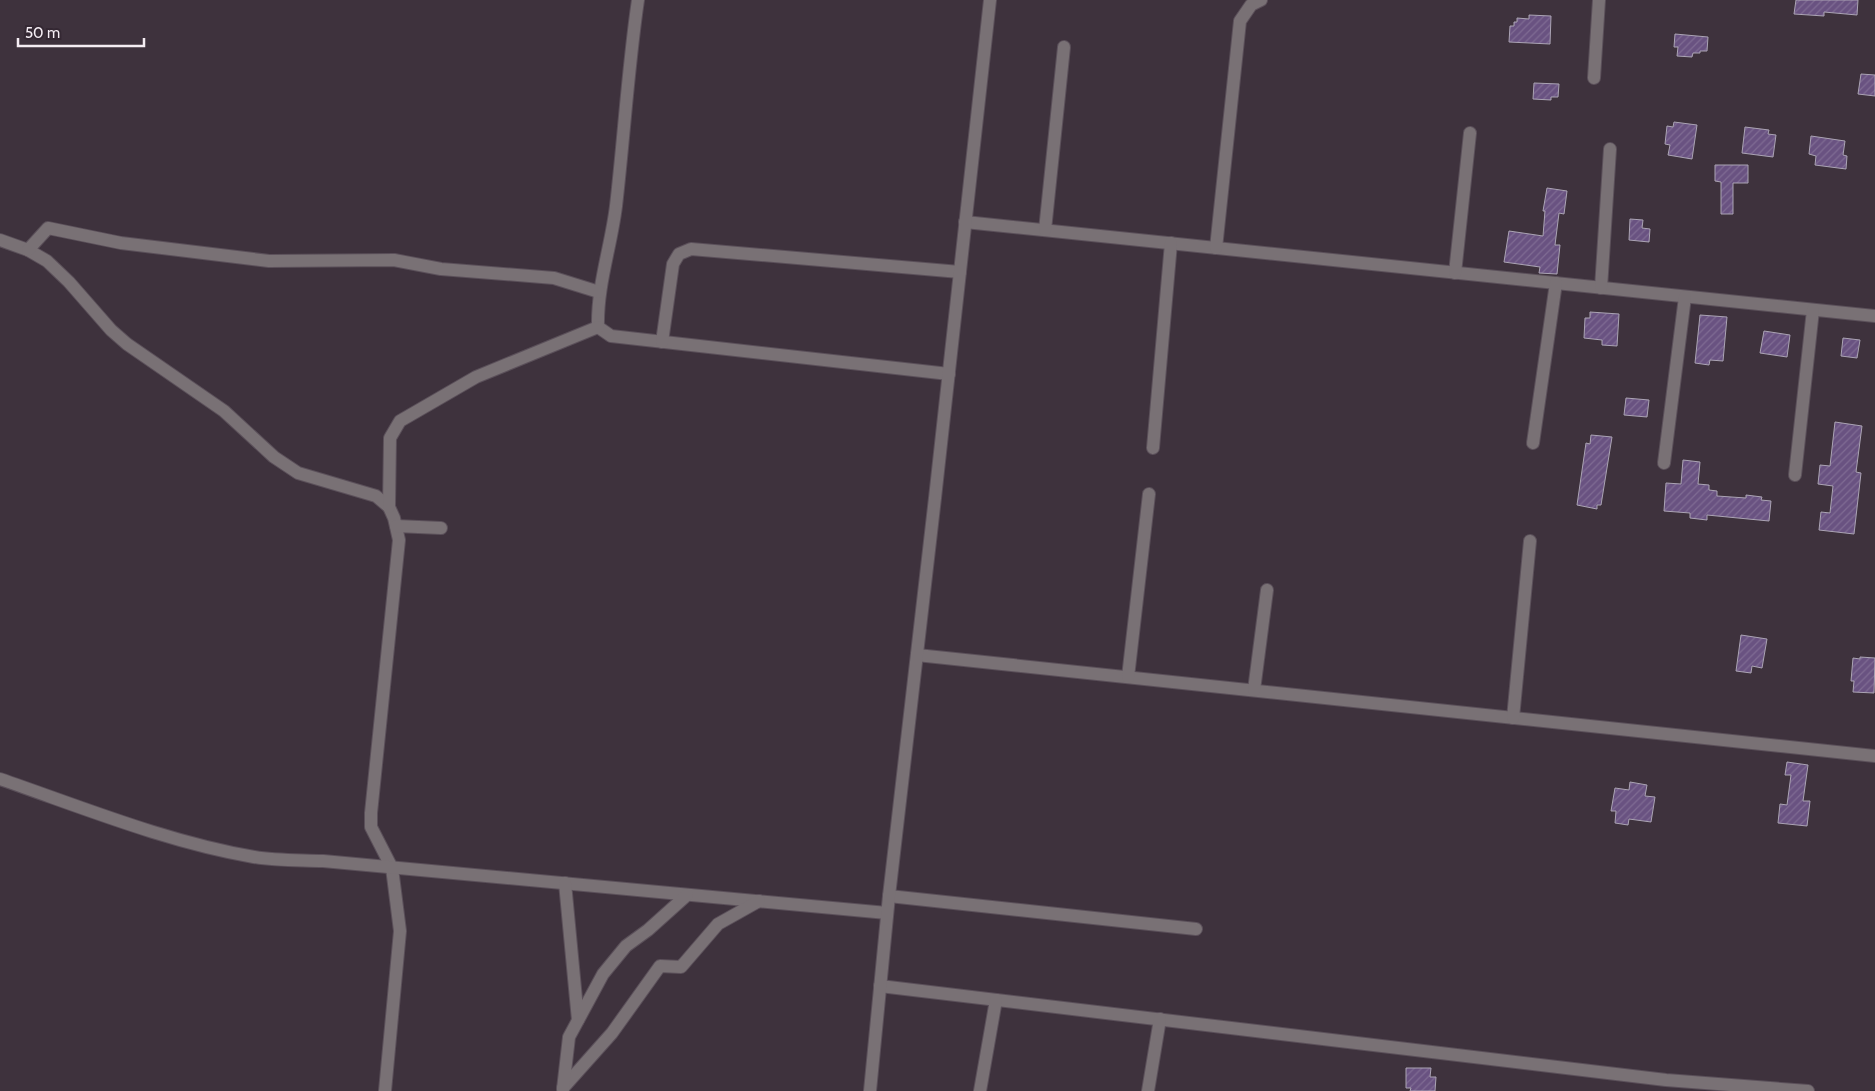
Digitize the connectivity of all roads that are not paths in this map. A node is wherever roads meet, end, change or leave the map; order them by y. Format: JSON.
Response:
{"nodes":[{"id":1,"x":638,"y":0,"type":"edge"},
{"id":2,"x":990,"y":0,"type":"edge"},
{"id":3,"x":1261,"y":0,"type":"edge"},
{"id":4,"x":1599,"y":0,"type":"edge"},
{"id":5,"x":1064,"y":47,"type":"dead end"},
{"id":6,"x":1594,"y":78,"type":"dead end"},
{"id":7,"x":1470,"y":133,"type":"dead end"},
{"id":8,"x":1610,"y":148,"type":"dead end"},
{"id":9,"x":966,"y":222,"type":"junction"},
{"id":10,"x":1045,"y":230,"type":"junction"},
{"id":11,"x":0,"y":240,"type":"edge"},
{"id":12,"x":1171,"y":243,"type":"junction"},
{"id":13,"x":1216,"y":248,"type":"junction"},
{"id":14,"x":28,"y":250,"type":"junction"},
{"id":15,"x":960,"y":272,"type":"junction"},
{"id":16,"x":1455,"y":273,"type":"junction"},
{"id":17,"x":1556,"y":283,"type":"junction"},
{"id":18,"x":1601,"y":288,"type":"junction"},
{"id":19,"x":599,"y":292,"type":"junction"},
{"id":20,"x":1685,"y":296,"type":"junction"},
{"id":21,"x":1813,"y":310,"type":"junction"},
{"id":22,"x":1875,"y":316,"type":"edge"},
{"id":23,"x":598,"y":327,"type":"junction"},
{"id":24,"x":662,"y":342,"type":"junction"},
{"id":25,"x":949,"y":374,"type":"junction"},
{"id":26,"x":1533,"y":443,"type":"dead end"},
{"id":27,"x":1153,"y":448,"type":"dead end"},
{"id":28,"x":1664,"y":462,"type":"dead end"},
{"id":29,"x":1794,"y":475,"type":"dead end"},
{"id":30,"x":1149,"y":494,"type":"dead end"},
{"id":31,"x":389,"y":507,"type":"junction"},
{"id":32,"x":396,"y":526,"type":"junction"},
{"id":33,"x":441,"y":528,"type":"dead end"},
{"id":34,"x":1530,"y":541,"type":"dead end"},
{"id":35,"x":1267,"y":590,"type":"dead end"},
{"id":36,"x":917,"y":654,"type":"junction"},
{"id":37,"x":1128,"y":677,"type":"junction"},
{"id":38,"x":1254,"y":690,"type":"junction"},
{"id":39,"x":1513,"y":718,"type":"junction"},
{"id":40,"x":1875,"y":756,"type":"edge"},
{"id":41,"x":0,"y":779,"type":"edge"},
{"id":42,"x":392,"y":868,"type":"junction"},
{"id":43,"x":565,"y":883,"type":"junction"},
{"id":44,"x":687,"y":895,"type":"junction"},
{"id":45,"x":889,"y":896,"type":"junction"},
{"id":46,"x":760,"y":901,"type":"junction"},
{"id":47,"x":887,"y":913,"type":"junction"},
{"id":48,"x":1196,"y":929,"type":"dead end"},
{"id":49,"x":880,"y":986,"type":"junction"},
{"id":50,"x":996,"y":1000,"type":"junction"},
{"id":51,"x":1160,"y":1018,"type":"junction"},
{"id":52,"x":578,"y":1020,"type":"junction"},
{"id":53,"x":1676,"y":1086,"type":"edge"},
{"id":54,"x":563,"y":1090,"type":"edge"},
{"id":55,"x":385,"y":1091,"type":"edge"},
{"id":56,"x":870,"y":1091,"type":"edge"},
{"id":57,"x":980,"y":1091,"type":"edge"},
{"id":58,"x":1148,"y":1091,"type":"edge"},
{"id":59,"x":1808,"y":1091,"type":"edge"}],
"edges":[{"from":1,"to":19,"type":"street"},
{"from":2,"to":9,"type":"street"},
{"from":3,"to":13,"type":"street"},
{"from":4,"to":6,"type":"street"},
{"from":5,"to":10,"type":"street"},
{"from":7,"to":16,"type":"street"},
{"from":8,"to":18,"type":"street"},
{"from":9,"to":10,"type":"street"},
{"from":9,"to":15,"type":"street"},
{"from":10,"to":12,"type":"street"},
{"from":11,"to":14,"type":"street"},
{"from":12,"to":13,"type":"street"},
{"from":12,"to":27,"type":"street"},
{"from":13,"to":16,"type":"street"},
{"from":14,"to":19,"type":"street"},
{"from":14,"to":31,"type":"street"},
{"from":15,"to":24,"type":"street"},
{"from":15,"to":25,"type":"street"},
{"from":16,"to":17,"type":"street"},
{"from":17,"to":18,"type":"street"},
{"from":17,"to":26,"type":"street"},
{"from":18,"to":20,"type":"street"},
{"from":19,"to":23,"type":"street"},
{"from":20,"to":21,"type":"street"},
{"from":20,"to":28,"type":"street"},
{"from":21,"to":22,"type":"street"},
{"from":21,"to":29,"type":"street"},
{"from":23,"to":24,"type":"street"},
{"from":23,"to":31,"type":"street"},
{"from":24,"to":25,"type":"street"},
{"from":25,"to":36,"type":"street"},
{"from":30,"to":37,"type":"street"},
{"from":31,"to":32,"type":"street"},
{"from":32,"to":33,"type":"street"},
{"from":32,"to":42,"type":"street"},
{"from":34,"to":39,"type":"street"},
{"from":35,"to":38,"type":"street"},
{"from":36,"to":37,"type":"street"},
{"from":36,"to":45,"type":"street"},
{"from":37,"to":38,"type":"street"},
{"from":38,"to":39,"type":"street"},
{"from":39,"to":40,"type":"street"},
{"from":41,"to":42,"type":"street"},
{"from":42,"to":43,"type":"street"},
{"from":42,"to":55,"type":"street"},
{"from":43,"to":44,"type":"street"},
{"from":43,"to":52,"type":"street"},
{"from":44,"to":46,"type":"street"},
{"from":44,"to":52,"type":"street"},
{"from":45,"to":47,"type":"street"},
{"from":45,"to":48,"type":"street"},
{"from":46,"to":47,"type":"street"},
{"from":46,"to":54,"type":"street"},
{"from":47,"to":49,"type":"street"},
{"from":49,"to":50,"type":"street"},
{"from":49,"to":56,"type":"street"},
{"from":50,"to":51,"type":"street"},
{"from":50,"to":57,"type":"street"},
{"from":51,"to":53,"type":"street"},
{"from":51,"to":58,"type":"street"},
{"from":52,"to":54,"type":"street"},
{"from":53,"to":59,"type":"street"}]}
